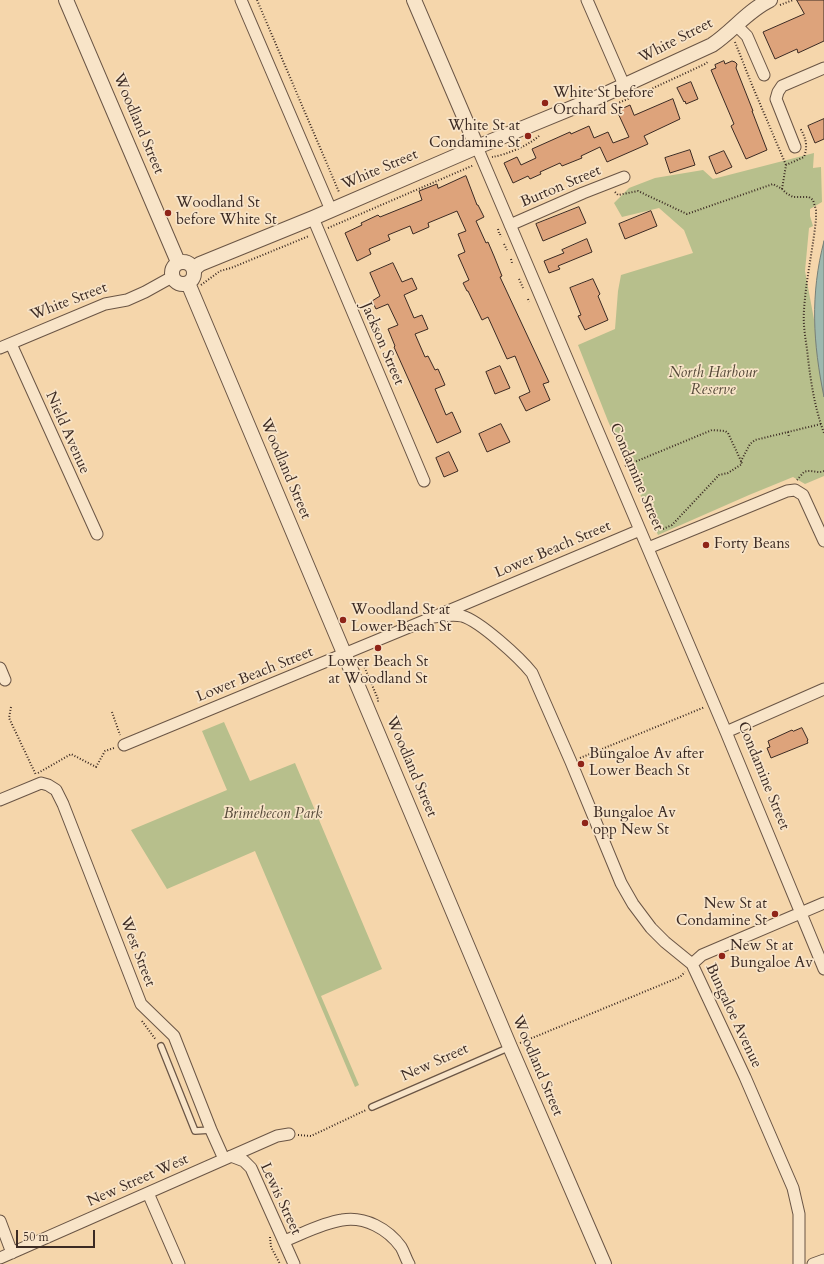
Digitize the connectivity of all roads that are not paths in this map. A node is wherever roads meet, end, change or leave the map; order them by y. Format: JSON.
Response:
{"nodes":[{"id":1,"x":66,"y":0,"type":"edge"},
{"id":2,"x":241,"y":0,"type":"edge"},
{"id":3,"x":414,"y":0,"type":"edge"},
{"id":4,"x":587,"y":0,"type":"edge"},
{"id":5,"x":762,"y":2,"type":"edge"},
{"id":6,"x":736,"y":25,"type":"junction"},
{"id":7,"x":824,"y":68,"type":"edge"},
{"id":8,"x":764,"y":75,"type":"dead end"},
{"id":9,"x":624,"y":86,"type":"junction"},
{"id":10,"x":476,"y":147,"type":"junction"},
{"id":11,"x":795,"y":147,"type":"dead end"},
{"id":12,"x":624,"y":177,"type":"dead end"},
{"id":13,"x":331,"y":210,"type":"junction"},
{"id":14,"x":313,"y":218,"type":"junction"},
{"id":15,"x":510,"y":225,"type":"junction"},
{"id":16,"x":178,"y":262,"type":"junction"},
{"id":17,"x":194,"y":269,"type":"junction"},
{"id":18,"x":172,"y":278,"type":"junction"},
{"id":19,"x":193,"y":285,"type":"junction"},
{"id":20,"x":11,"y":344,"type":"junction"},
{"id":21,"x":0,"y":348,"type":"edge"},
{"id":22,"x":424,"y":481,"type":"dead end"},
{"id":23,"x":640,"y":530,"type":"junction"},
{"id":24,"x":97,"y":534,"type":"dead end"},
{"id":25,"x":824,"y":541,"type":"edge"},
{"id":26,"x":648,"y":548,"type":"junction"},
{"id":27,"x":433,"y":617,"type":"junction"},
{"id":28,"x":345,"y":654,"type":"junction"},
{"id":29,"x":0,"y":668,"type":"edge"},
{"id":30,"x":5,"y":680,"type":"dead end"},
{"id":31,"x":824,"y":689,"type":"edge"},
{"id":32,"x":726,"y":732,"type":"junction"},
{"id":33,"x":124,"y":745,"type":"road end"},
{"id":34,"x":0,"y":800,"type":"edge"},
{"id":35,"x":824,"y":904,"type":"edge"},
{"id":36,"x":801,"y":913,"type":"junction"},
{"id":37,"x":692,"y":964,"type":"junction"},
{"id":38,"x":824,"y":970,"type":"edge"},
{"id":39,"x":161,"y":1046,"type":"dead end"},
{"id":40,"x":510,"y":1047,"type":"junction"},
{"id":41,"x":372,"y":1107,"type":"road end"},
{"id":42,"x":211,"y":1130,"type":"junction"},
{"id":43,"x":289,"y":1134,"type":"road end"},
{"id":44,"x":227,"y":1157,"type":"junction"},
{"id":45,"x":148,"y":1193,"type":"junction"},
{"id":46,"x":0,"y":1221,"type":"edge"},
{"id":47,"x":284,"y":1241,"type":"junction"},
{"id":48,"x":12,"y":1253,"type":"junction"},
{"id":49,"x":0,"y":1258,"type":"edge"},
{"id":50,"x":824,"y":1260,"type":"edge"},
{"id":51,"x":179,"y":1264,"type":"edge"},
{"id":52,"x":294,"y":1264,"type":"edge"},
{"id":53,"x":409,"y":1264,"type":"edge"},
{"id":54,"x":604,"y":1264,"type":"edge"},
{"id":55,"x":799,"y":1264,"type":"edge"},
{"id":56,"x":813,"y":1264,"type":"edge"}],
"edges":[{"from":1,"to":16,"type":"street","name":"Woodland Street"},
{"from":2,"to":13,"type":"street"},
{"from":3,"to":10,"type":"street","name":"Condamine Street"},
{"from":4,"to":9,"type":"street"},
{"from":5,"to":6,"type":"street","name":"White Street"},
{"from":6,"to":8,"type":"street"},
{"from":6,"to":9,"type":"street","name":"White Street"},
{"from":7,"to":11,"type":"street"},
{"from":9,"to":10,"type":"street","name":"White Street"},
{"from":10,"to":13,"type":"street","name":"White Street"},
{"from":10,"to":15,"type":"street","name":"Condamine Street"},
{"from":12,"to":15,"type":"street","name":"Burton Street"},
{"from":13,"to":14,"type":"street","name":"White Street"},
{"from":14,"to":17,"type":"street","name":"White Street"},
{"from":14,"to":22,"type":"street","name":"Jackson Street"},
{"from":15,"to":23,"type":"street","name":"Condamine Street"},
{"from":16,"to":17,"type":"street"},
{"from":16,"to":18,"type":"street"},
{"from":17,"to":19,"type":"street"},
{"from":18,"to":19,"type":"street"},
{"from":18,"to":20,"type":"street","name":"White Street"},
{"from":19,"to":28,"type":"street","name":"Woodland Street"},
{"from":20,"to":21,"type":"street","name":"White Street"},
{"from":20,"to":24,"type":"street","name":"Nield Avenue"},
{"from":23,"to":26,"type":"street","name":"Condamine Street"},
{"from":23,"to":27,"type":"street","name":"Lower Beach Street"},
{"from":25,"to":26,"type":"street"},
{"from":26,"to":32,"type":"street","name":"Condamine Street"},
{"from":27,"to":28,"type":"street","name":"Lower Beach Street"},
{"from":27,"to":37,"type":"street","name":"Bungaloe Avenue"},
{"from":28,"to":33,"type":"street","name":"Lower Beach Street"},
{"from":28,"to":40,"type":"street","name":"Woodland Street"},
{"from":29,"to":30,"type":"street"},
{"from":31,"to":32,"type":"street"},
{"from":32,"to":36,"type":"street","name":"Condamine Street"},
{"from":34,"to":42,"type":"street","name":"West Street"},
{"from":35,"to":36,"type":"street"},
{"from":36,"to":37,"type":"street"},
{"from":36,"to":38,"type":"street","name":"Condamine Street"},
{"from":37,"to":55,"type":"street","name":"Bungaloe Avenue"},
{"from":39,"to":42,"type":"lane"},
{"from":40,"to":41,"type":"lane","name":"New Street"},
{"from":40,"to":54,"type":"street","name":"Woodland Street"},
{"from":42,"to":44,"type":"street","name":"West Street"},
{"from":43,"to":44,"type":"street","name":"New Street West"},
{"from":44,"to":45,"type":"street","name":"New Street West"},
{"from":44,"to":47,"type":"street","name":"Lewis Street"},
{"from":45,"to":48,"type":"street","name":"New Street West"},
{"from":45,"to":51,"type":"street"},
{"from":46,"to":48,"type":"street"},
{"from":47,"to":52,"type":"street","name":"Lewis Street"},
{"from":47,"to":53,"type":"street"},
{"from":48,"to":49,"type":"street","name":"New Street West"},
{"from":50,"to":56,"type":"street"}]}
